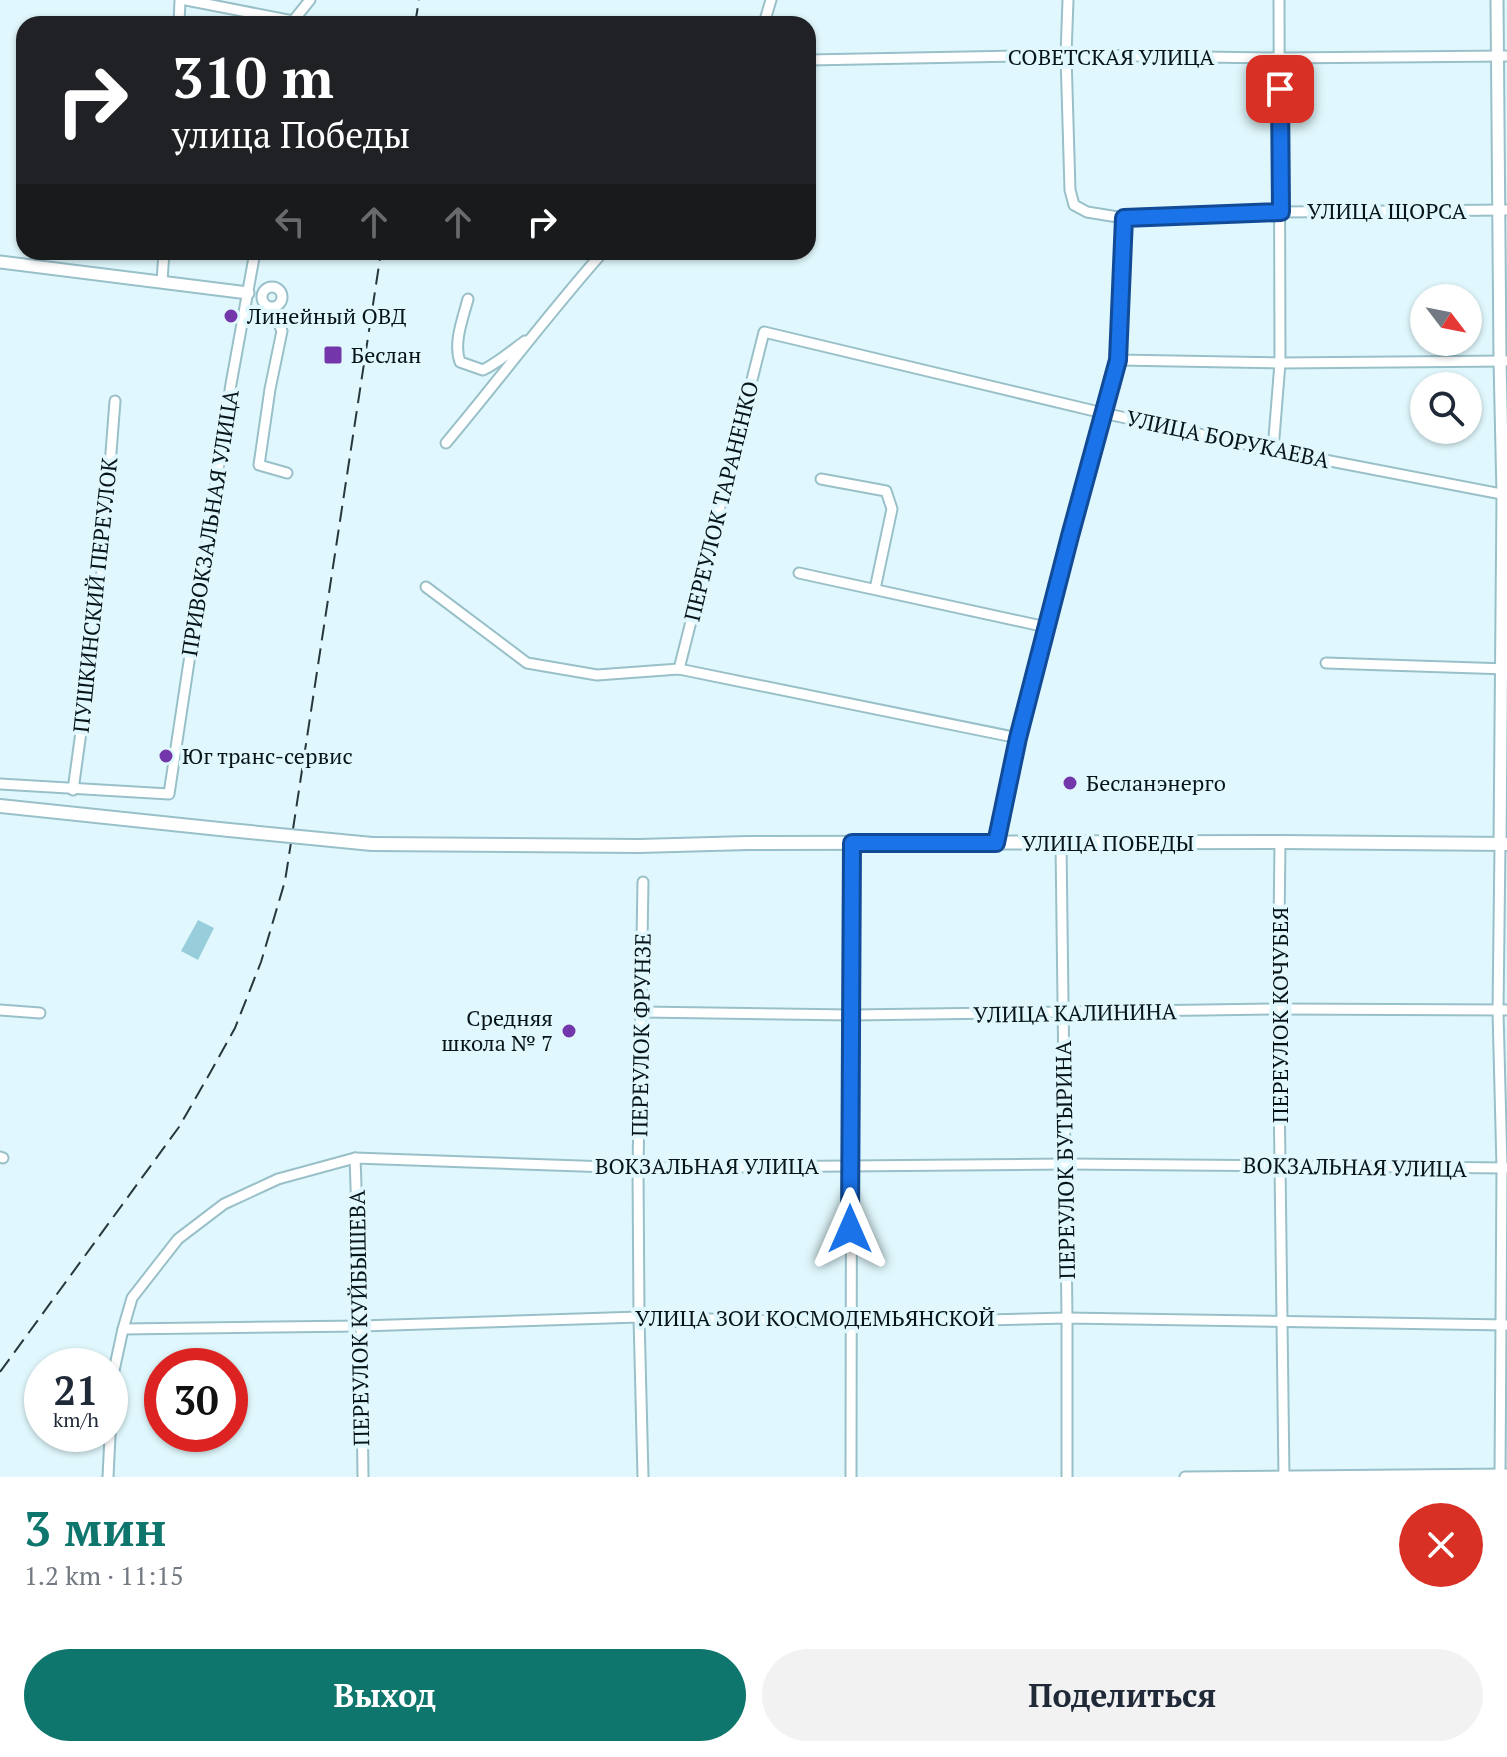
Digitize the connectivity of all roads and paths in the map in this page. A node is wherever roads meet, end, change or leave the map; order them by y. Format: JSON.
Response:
{"nodes":[{"id":1,"x":183,"y":0,"type":"edge"},
{"id":2,"x":310,"y":0,"type":"edge"},
{"id":3,"x":1068,"y":0,"type":"edge"},
{"id":4,"x":1279,"y":0,"type":"edge"},
{"id":5,"x":1497,"y":0,"type":"edge"},
{"id":6,"x":263,"y":16,"type":"edge"},
{"id":7,"x":298,"y":16,"type":"edge"},
{"id":8,"x":1066,"y":55,"type":"junction"},
{"id":9,"x":1502,"y":56,"type":"edge"},
{"id":10,"x":1279,"y":58,"type":"junction"},
{"id":11,"x":816,"y":60,"type":"edge"},
{"id":12,"x":1503,"y":210,"type":"edge"},
{"id":13,"x":1281,"y":212,"type":"junction"},
{"id":14,"x":1124,"y":218,"type":"junction"},
{"id":15,"x":163,"y":260,"type":"edge"},
{"id":16,"x":254,"y":260,"type":"edge"},
{"id":17,"x":596,"y":260,"type":"edge"},
{"id":18,"x":0,"y":262,"type":"edge"},
{"id":19,"x":162,"y":281,"type":"junction"},
{"id":20,"x":248,"y":293,"type":"junction"},
{"id":21,"x":262,"y":296,"type":"junction"},
{"id":22,"x":468,"y":299,"type":"dead end"},
{"id":23,"x":276,"y":310,"type":"junction"},
{"id":24,"x":764,"y":332,"type":"joint"},
{"id":25,"x":534,"y":336,"type":"junction"},
{"id":26,"x":1118,"y":360,"type":"junction"},
{"id":27,"x":1503,"y":361,"type":"edge"},
{"id":28,"x":1280,"y":363,"type":"junction"},
{"id":29,"x":115,"y":401,"type":"dead end"},
{"id":30,"x":1103,"y":413,"type":"junction"},
{"id":31,"x":446,"y":443,"type":"dead end"},
{"id":32,"x":1273,"y":450,"type":"junction"},
{"id":33,"x":287,"y":473,"type":"dead end"},
{"id":34,"x":821,"y":479,"type":"dead end"},
{"id":35,"x":1505,"y":495,"type":"edge"},
{"id":36,"x":799,"y":573,"type":"dead end"},
{"id":37,"x":426,"y":587,"type":"dead end"},
{"id":38,"x":875,"y":589,"type":"junction"},
{"id":39,"x":1046,"y":627,"type":"junction"},
{"id":40,"x":1326,"y":663,"type":"dead end"},
{"id":41,"x":679,"y":669,"type":"junction"},
{"id":42,"x":1505,"y":669,"type":"edge"},
{"id":43,"x":1018,"y":738,"type":"junction"},
{"id":44,"x":0,"y":784,"type":"edge"},
{"id":45,"x":73,"y":790,"type":"junction"},
{"id":46,"x":0,"y":806,"type":"edge"},
{"id":47,"x":1280,"y":842,"type":"junction"},
{"id":48,"x":852,"y":843,"type":"junction"},
{"id":49,"x":996,"y":843,"type":"junction"},
{"id":50,"x":1061,"y":843,"type":"junction"},
{"id":51,"x":1504,"y":844,"type":"edge"},
{"id":52,"x":643,"y":882,"type":"dead end"},
{"id":53,"x":1278,"y":1009,"type":"junction"},
{"id":54,"x":0,"y":1010,"type":"edge"},
{"id":55,"x":1502,"y":1010,"type":"edge"},
{"id":56,"x":642,"y":1012,"type":"junction"},
{"id":57,"x":40,"y":1013,"type":"dead end"},
{"id":58,"x":1063,"y":1013,"type":"junction"},
{"id":59,"x":852,"y":1015,"type":"junction"},
{"id":60,"x":355,"y":1158,"type":"junction"},
{"id":61,"x":1065,"y":1164,"type":"junction"},
{"id":62,"x":850,"y":1166,"type":"junction"},
{"id":63,"x":1281,"y":1167,"type":"junction"},
{"id":64,"x":638,"y":1168,"type":"junction"},
{"id":65,"x":1505,"y":1168,"type":"edge"},
{"id":66,"x":639,"y":1317,"type":"junction"},
{"id":67,"x":1067,"y":1318,"type":"junction"},
{"id":68,"x":1281,"y":1321,"type":"junction"},
{"id":69,"x":850,"y":1323,"type":"junction"},
{"id":70,"x":1504,"y":1325,"type":"edge"},
{"id":71,"x":361,"y":1326,"type":"junction"},
{"id":72,"x":123,"y":1329,"type":"junction"},
{"id":73,"x":1503,"y":1475,"type":"edge"},
{"id":74,"x":1284,"y":1476,"type":"edge"},
{"id":75,"x":108,"y":1477,"type":"edge"},
{"id":76,"x":363,"y":1477,"type":"edge"},
{"id":77,"x":643,"y":1477,"type":"edge"},
{"id":78,"x":851,"y":1477,"type":"edge"},
{"id":79,"x":1067,"y":1477,"type":"edge"},
{"id":80,"x":1185,"y":1477,"type":"edge"}],
"edges":[{"from":1,"to":6,"type":"street"},
{"from":2,"to":7,"type":"street"},
{"from":3,"to":8,"type":"street"},
{"from":4,"to":10,"type":"street"},
{"from":5,"to":9,"type":"street"},
{"from":8,"to":10,"type":"street","name":"СОВЕТСКАЯ УЛИЦА"},
{"from":8,"to":11,"type":"street","name":"СОВЕТСКАЯ УЛИЦА"},
{"from":8,"to":14,"type":"street","name":"УЛИЦА ЩОРСА"},
{"from":9,"to":10,"type":"street","name":"СОВЕТСКАЯ УЛИЦА"},
{"from":9,"to":12,"type":"street"},
{"from":10,"to":13,"type":"street"},
{"from":12,"to":13,"type":"street","name":"УЛИЦА ЩОРСА"},
{"from":12,"to":27,"type":"street"},
{"from":13,"to":14,"type":"street","name":"УЛИЦА ЩОРСА"},
{"from":13,"to":28,"type":"street"},
{"from":14,"to":26,"type":"street"},
{"from":15,"to":19,"type":"street"},
{"from":16,"to":20,"type":"street","name":"ПРИВОКЗАЛЬНАЯ УЛИЦА"},
{"from":17,"to":25,"type":"street"},
{"from":18,"to":19,"type":"street"},
{"from":19,"to":20,"type":"street"},
{"from":20,"to":21,"type":"street"},
{"from":20,"to":45,"type":"street","name":"ПРИВОКЗАЛЬНАЯ УЛИЦА"},
{"from":21,"to":23,"type":"street"},
{"from":21,"to":23,"type":"street"},
{"from":22,"to":25,"type":"street"},
{"from":23,"to":33,"type":"street"},
{"from":24,"to":30,"type":"street","name":"УЛИЦА БОРУКАЕВА"},
{"from":24,"to":41,"type":"street","name":"ПЕРЕУЛОК ТАРАНЕНКО"},
{"from":25,"to":31,"type":"street"},
{"from":26,"to":28,"type":"street"},
{"from":26,"to":30,"type":"street"},
{"from":27,"to":28,"type":"street"},
{"from":27,"to":35,"type":"street"},
{"from":28,"to":32,"type":"street"},
{"from":29,"to":45,"type":"street","name":"ПУШКИНСКИЙ ПЕРЕУЛОК"},
{"from":30,"to":32,"type":"street","name":"УЛИЦА БОРУКАЕВА"},
{"from":30,"to":39,"type":"street"},
{"from":32,"to":35,"type":"street","name":"УЛИЦА БОРУКАЕВА"},
{"from":34,"to":38,"type":"street"},
{"from":35,"to":42,"type":"street"},
{"from":36,"to":38,"type":"street"},
{"from":37,"to":41,"type":"street"},
{"from":38,"to":39,"type":"street"},
{"from":39,"to":43,"type":"street"},
{"from":40,"to":42,"type":"street"},
{"from":41,"to":43,"type":"street"},
{"from":42,"to":51,"type":"street"},
{"from":43,"to":49,"type":"street"},
{"from":44,"to":45,"type":"street"},
{"from":46,"to":48,"type":"main road","name":"УЛИЦА ПОБЕДЫ","bridge":true},
{"from":47,"to":50,"type":"main road","name":"УЛИЦА ПОБЕДЫ"},
{"from":47,"to":51,"type":"main road","name":"УЛИЦА ПОБЕДЫ"},
{"from":47,"to":53,"type":"street","name":"ПЕРЕУЛОК КОЧУБЕЯ"},
{"from":48,"to":49,"type":"main road","name":"УЛИЦА ПОБЕДЫ"},
{"from":48,"to":59,"type":"street"},
{"from":49,"to":50,"type":"main road","name":"УЛИЦА ПОБЕДЫ"},
{"from":50,"to":58,"type":"street","name":"ПЕРЕУЛОК БУТЫРИНА"},
{"from":51,"to":55,"type":"street"},
{"from":52,"to":56,"type":"street","name":"ПЕРЕУЛОК ФРУНЗЕ"},
{"from":53,"to":55,"type":"street","name":"УЛИЦА КАЛИНИНА"},
{"from":53,"to":58,"type":"street","name":"УЛИЦА КАЛИНИНА"},
{"from":53,"to":63,"type":"street","name":"ПЕРЕУЛОК КОЧУБЕЯ"},
{"from":54,"to":57,"type":"street"},
{"from":55,"to":65,"type":"street"},
{"from":56,"to":59,"type":"street","name":"УЛИЦА КАЛИНИНА"},
{"from":56,"to":64,"type":"street","name":"ПЕРЕУЛОК ФРУНЗЕ"},
{"from":58,"to":59,"type":"street","name":"УЛИЦА КАЛИНИНА"},
{"from":58,"to":61,"type":"street","name":"ПЕРЕУЛОК БУТЫРИНА"},
{"from":59,"to":62,"type":"street"},
{"from":60,"to":64,"type":"street","name":"ВОКЗАЛЬНАЯ УЛИЦА"},
{"from":60,"to":71,"type":"street","name":"ПЕРЕУЛОК КУЙБЫШЕВА"},
{"from":60,"to":72,"type":"street","name":"ВОКЗАЛЬНАЯ УЛИЦА"},
{"from":61,"to":62,"type":"street","name":"ВОКЗАЛЬНАЯ УЛИЦА"},
{"from":61,"to":63,"type":"street","name":"ВОКЗАЛЬНАЯ УЛИЦА"},
{"from":61,"to":67,"type":"street","name":"ПЕРЕУЛОК БУТЫРИНА"},
{"from":62,"to":64,"type":"street","name":"ВОКЗАЛЬНАЯ УЛИЦА"},
{"from":62,"to":69,"type":"street"},
{"from":63,"to":65,"type":"street","name":"ВОКЗАЛЬНАЯ УЛИЦА"},
{"from":63,"to":68,"type":"street","name":"ПЕРЕУЛОК КОЧУБЕЯ"},
{"from":64,"to":66,"type":"street","name":"ПЕРЕУЛОК ФРУНЗЕ"},
{"from":65,"to":70,"type":"street"},
{"from":66,"to":69,"type":"street","name":"УЛИЦА ЗОИ КОСМОДЕМЬЯНСКОЙ"},
{"from":66,"to":71,"type":"street","name":"УЛИЦА ЗОИ КОСМОДЕМЬЯНСКОЙ"},
{"from":66,"to":77,"type":"street","name":"ПЕРЕУЛОК ФРУНЗЕ"},
{"from":67,"to":68,"type":"street","name":"УЛИЦА ЗОИ КОСМОДЕМЬЯНСКОЙ"},
{"from":67,"to":69,"type":"street","name":"УЛИЦА ЗОИ КОСМОДЕМЬЯНСКОЙ"},
{"from":67,"to":79,"type":"street","name":"ПЕРЕУЛОК БУТЫРИНА"},
{"from":68,"to":70,"type":"street","name":"УЛИЦА ЗОИ КОСМОДЕМЬЯНСКОЙ"},
{"from":68,"to":74,"type":"street","name":"ПЕРЕУЛОК КОЧУБЕЯ"},
{"from":69,"to":78,"type":"street"},
{"from":70,"to":73,"type":"street"},
{"from":71,"to":72,"type":"street","name":"УЛИЦА ЗОИ КОСМОДЕМЬЯНСКОЙ"},
{"from":71,"to":76,"type":"street","name":"ПЕРЕУЛОК КУЙБЫШЕВА"},
{"from":72,"to":75,"type":"street","name":"ВОКЗАЛЬНАЯ УЛИЦА"},
{"from":73,"to":74,"type":"street"},
{"from":74,"to":80,"type":"street"}]}
